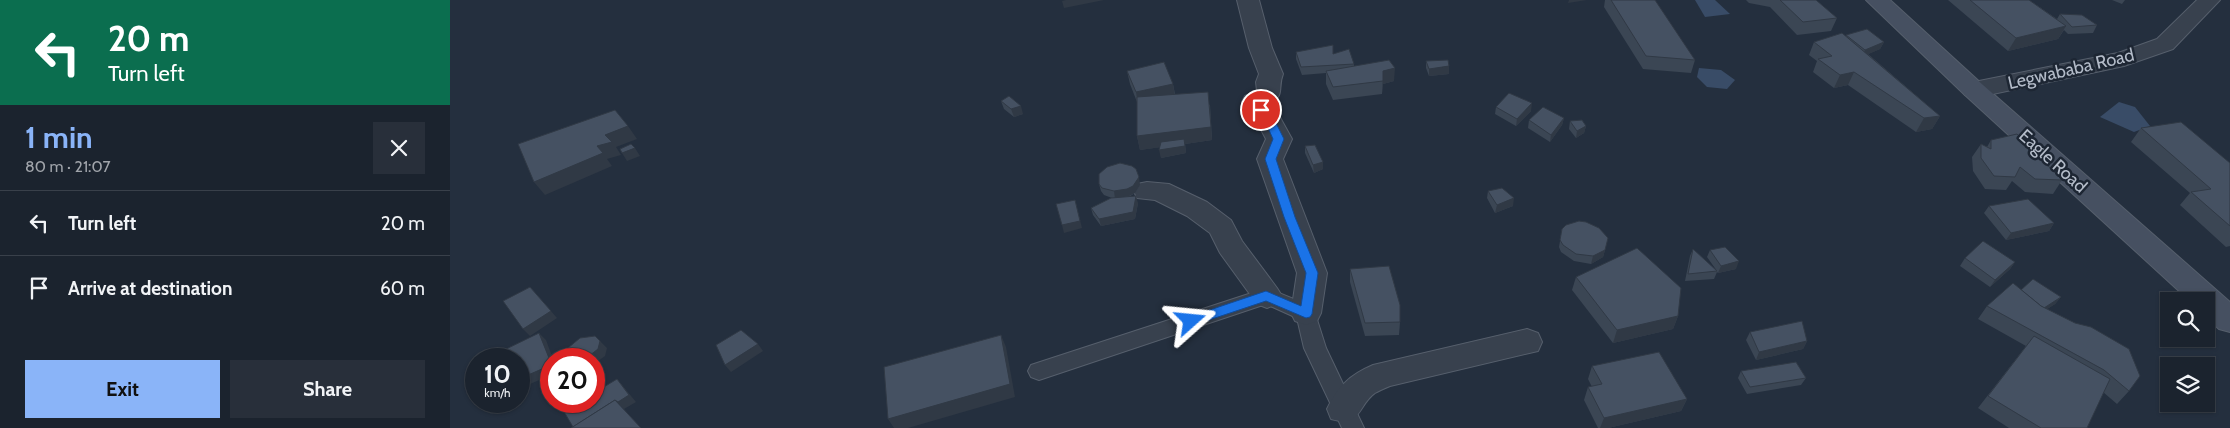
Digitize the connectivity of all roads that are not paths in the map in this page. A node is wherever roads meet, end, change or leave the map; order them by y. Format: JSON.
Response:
{"nodes":[{"id":1,"x":1248,"y":0,"type":"edge"},
{"id":2,"x":1877,"y":0,"type":"edge"},
{"id":3,"x":2209,"y":0,"type":"edge"},
{"id":4,"x":1974,"y":90,"type":"junction"},
{"id":5,"x":1147,"y":191,"type":"dead end"},
{"id":6,"x":1266,"y":296,"type":"junction"},
{"id":7,"x":1306,"y":314,"type":"junction"},
{"id":8,"x":2230,"y":320,"type":"edge"},
{"id":9,"x":1527,"y":342,"type":"dead end"},
{"id":10,"x":1039,"y":371,"type":"dead end"},
{"id":11,"x":1348,"y":419,"type":"edge"}],
"edges":[{"from":1,"to":7,"type":"street"},
{"from":2,"to":4,"type":"street","name":"Eagle Road"},
{"from":3,"to":4,"type":"street","name":"Legwababa Road"},
{"from":4,"to":8,"type":"street","name":"Eagle Road"},
{"from":5,"to":6,"type":"street"},
{"from":6,"to":7,"type":"lane"},
{"from":6,"to":10,"type":"lane"},
{"from":7,"to":11,"type":"lane"},
{"from":9,"to":11,"type":"street"}]}
